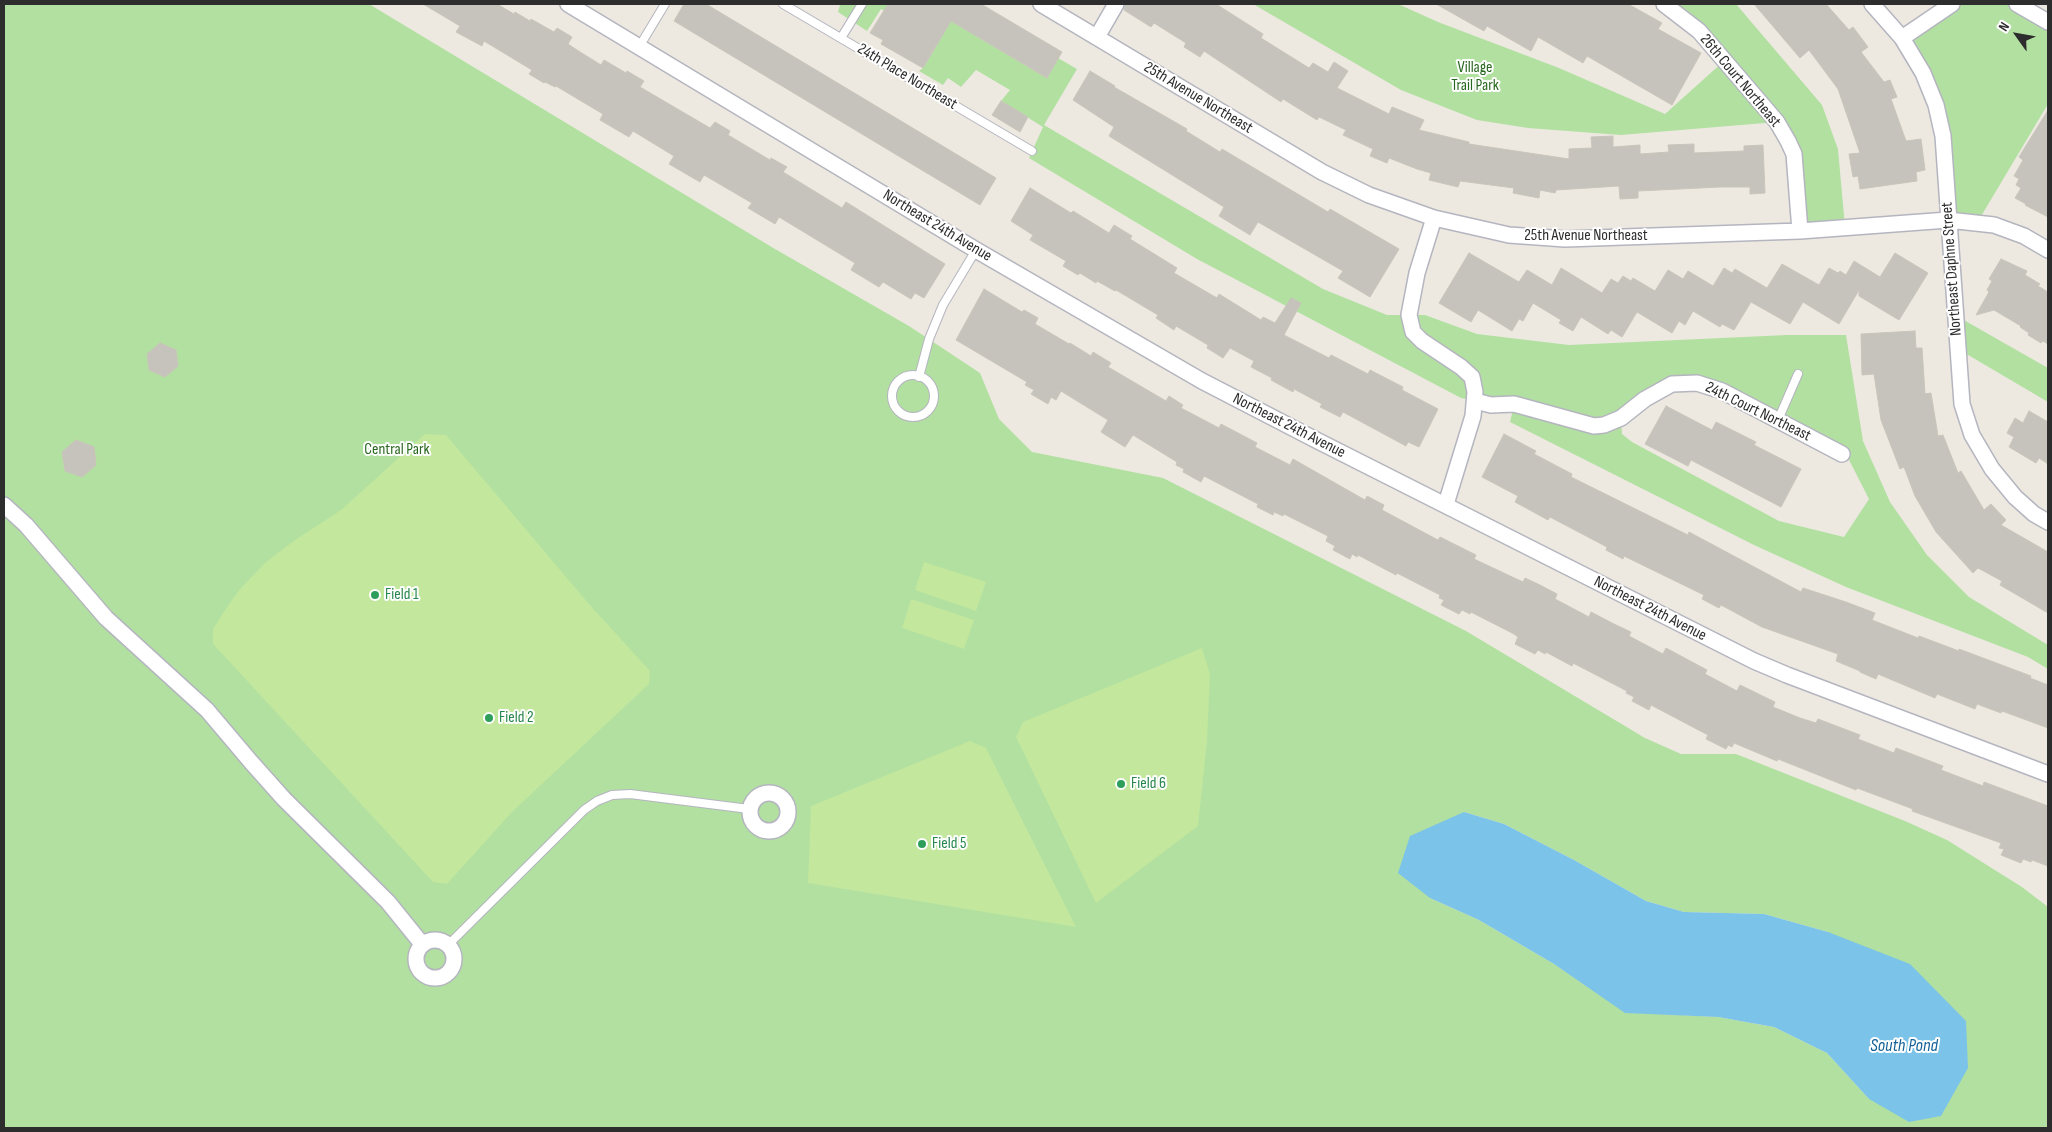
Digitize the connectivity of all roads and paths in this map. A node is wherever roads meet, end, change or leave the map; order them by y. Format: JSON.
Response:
{"nodes":[{"id":1,"x":568,"y":4,"type":"edge"},
{"id":2,"x":665,"y":4,"type":"edge"},
{"id":3,"x":783,"y":4,"type":"edge"},
{"id":4,"x":862,"y":4,"type":"edge"},
{"id":5,"x":1042,"y":4,"type":"edge"},
{"id":6,"x":1116,"y":4,"type":"edge"},
{"id":7,"x":1664,"y":4,"type":"edge"},
{"id":8,"x":1872,"y":4,"type":"edge"},
{"id":9,"x":1952,"y":4,"type":"edge"},
{"id":10,"x":2017,"y":4,"type":"edge"},
{"id":11,"x":2048,"y":22,"type":"edge"},
{"id":12,"x":1097,"y":37,"type":"junction"},
{"id":13,"x":841,"y":38,"type":"junction"},
{"id":14,"x":1902,"y":38,"type":"junction"},
{"id":15,"x":639,"y":47,"type":"junction"},
{"id":16,"x":1032,"y":151,"type":"dead end"},
{"id":17,"x":1434,"y":218,"type":"junction"},
{"id":18,"x":1948,"y":220,"type":"junction"},
{"id":19,"x":1800,"y":231,"type":"junction"},
{"id":20,"x":976,"y":250,"type":"junction"},
{"id":21,"x":2048,"y":250,"type":"edge"},
{"id":22,"x":1798,"y":374,"type":"dead end"},
{"id":23,"x":919,"y":377,"type":"junction"},
{"id":24,"x":1475,"y":401,"type":"junction"},
{"id":25,"x":1778,"y":420,"type":"junction"},
{"id":26,"x":1842,"y":454,"type":"dead end"},
{"id":27,"x":1446,"y":504,"type":"junction"},
{"id":28,"x":4,"y":505,"type":"edge"},
{"id":29,"x":2048,"y":522,"type":"edge"},
{"id":30,"x":2048,"y":774,"type":"edge"},
{"id":31,"x":750,"y":809,"type":"dead end"},
{"id":32,"x":422,"y":944,"type":"junction"},
{"id":33,"x":448,"y":945,"type":"junction"}],
"edges":[{"from":1,"to":15,"type":"street","name":"Northeast 24th Avenue"},
{"from":2,"to":15,"type":"lane"},
{"from":3,"to":13,"type":"lane","name":"24th Place Northeast"},
{"from":4,"to":13,"type":"lane"},
{"from":5,"to":12,"type":"street","name":"25th Avenue Northeast"},
{"from":6,"to":12,"type":"street"},
{"from":7,"to":19,"type":"street","name":"26th Court Northeast"},
{"from":8,"to":14,"type":"street","name":"Northeast Daphne Street"},
{"from":9,"to":14,"type":"street"},
{"from":10,"to":11,"type":"street"},
{"from":12,"to":17,"type":"street","name":"25th Avenue Northeast"},
{"from":13,"to":16,"type":"lane","name":"24th Place Northeast"},
{"from":14,"to":18,"type":"street","name":"Northeast Daphne Street"},
{"from":15,"to":20,"type":"street","name":"Northeast 24th Avenue"},
{"from":17,"to":19,"type":"street","name":"25th Avenue Northeast"},
{"from":17,"to":24,"type":"street"},
{"from":18,"to":19,"type":"street","name":"25th Avenue Northeast"},
{"from":18,"to":21,"type":"street","name":"25th Avenue Northeast"},
{"from":18,"to":29,"type":"street","name":"Northeast Daphne Street"},
{"from":20,"to":23,"type":"lane"},
{"from":20,"to":27,"type":"street","name":"Northeast 24th Avenue"},
{"from":22,"to":25,"type":"lane"},
{"from":23,"to":23,"type":"lane"},
{"from":24,"to":25,"type":"street","name":"24th Court Northeast"},
{"from":24,"to":27,"type":"street"},
{"from":25,"to":26,"type":"street","name":"24th Court Northeast"},
{"from":27,"to":30,"type":"street","name":"Northeast 24th Avenue"},
{"from":28,"to":32,"type":"street"},
{"from":31,"to":33,"type":"lane"},
{"from":32,"to":33,"type":"street"},
{"from":32,"to":33,"type":"street"}]}
